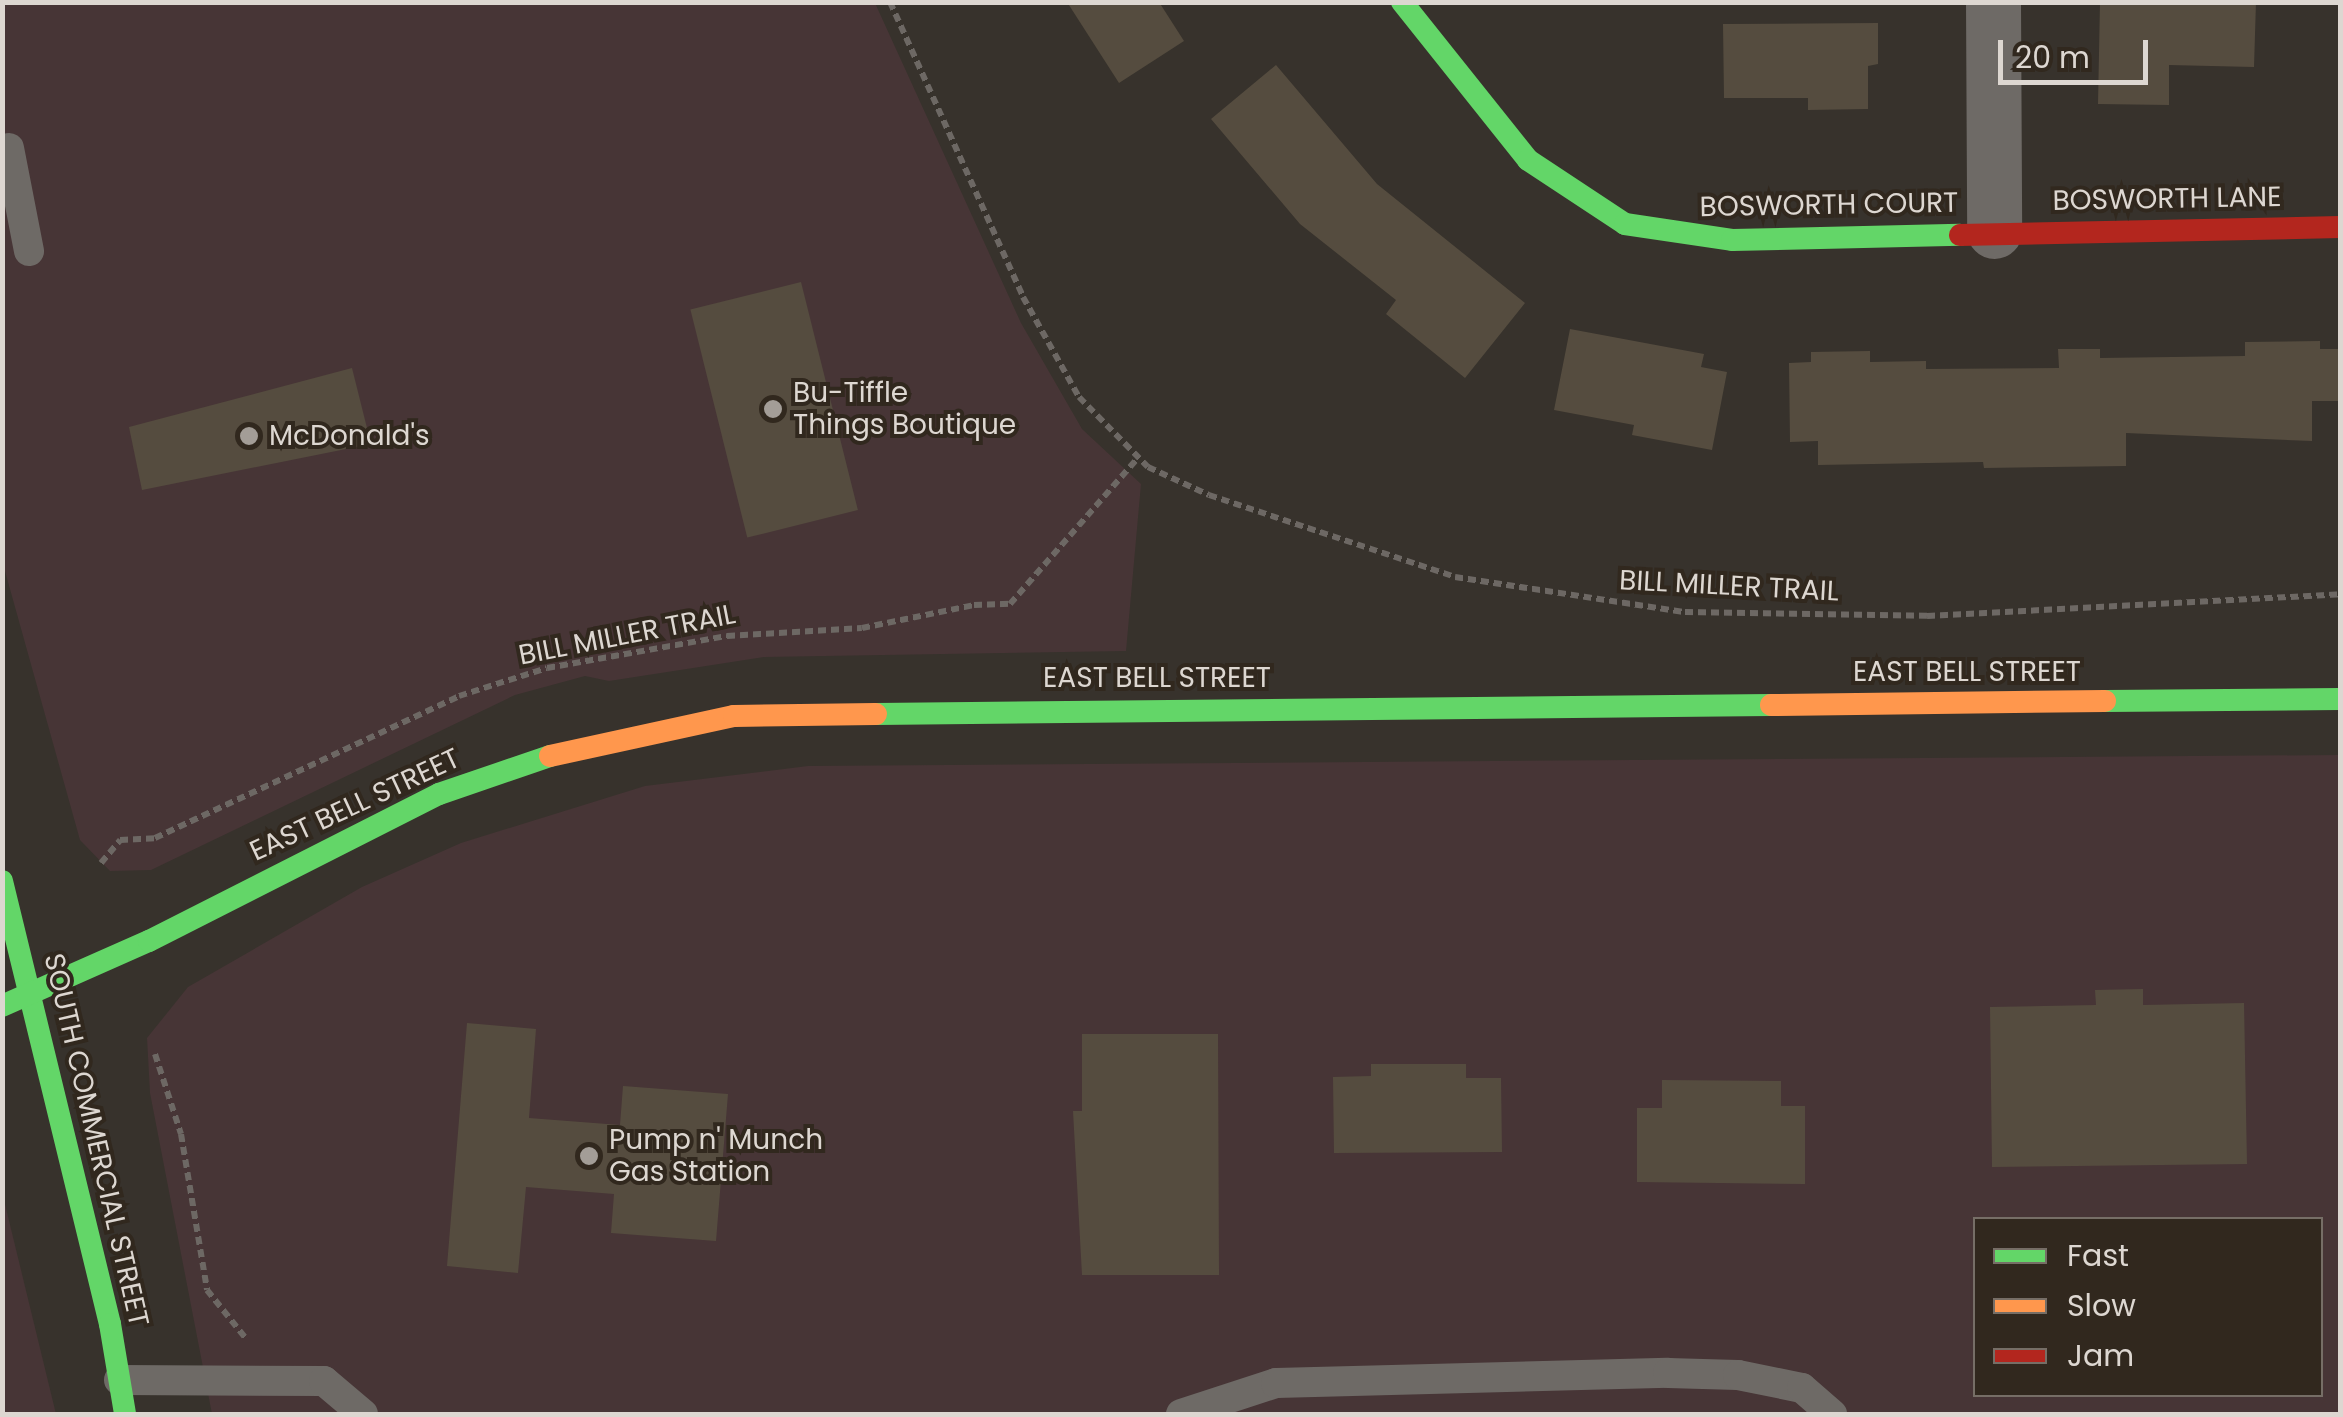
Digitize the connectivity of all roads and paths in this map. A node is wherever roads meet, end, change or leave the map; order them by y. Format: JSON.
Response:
{"nodes":[{"id":1,"x":890,"y":2,"type":"edge"},
{"id":2,"x":1402,"y":2,"type":"edge"},
{"id":3,"x":1993,"y":2,"type":"edge"},
{"id":4,"x":9,"y":148,"type":"dead end"},
{"id":5,"x":2340,"y":227,"type":"edge"},
{"id":6,"x":1994,"y":231,"type":"junction"},
{"id":7,"x":29,"y":251,"type":"dead end"},
{"id":8,"x":1137,"y":459,"type":"junction"},
{"id":9,"x":2340,"y":594,"type":"edge"},
{"id":10,"x":2340,"y":699,"type":"edge"},
{"id":11,"x":101,"y":864,"type":"dead end"},
{"id":12,"x":2,"y":880,"type":"edge"},
{"id":13,"x":2,"y":988,"type":"edge"},
{"id":14,"x":30,"y":992,"type":"junction"},
{"id":15,"x":2,"y":1006,"type":"edge"},
{"id":16,"x":155,"y":1054,"type":"dead end"},
{"id":17,"x":119,"y":1380,"type":"junction"},
{"id":18,"x":258,"y":1381,"type":"junction"},
{"id":19,"x":351,"y":1412,"type":"edge"},
{"id":20,"x":124,"y":1414,"type":"edge"},
{"id":21,"x":1181,"y":1414,"type":"edge"},
{"id":22,"x":1832,"y":1414,"type":"edge"}],
"edges":[{"from":1,"to":8,"type":"path","name":"BILL MILLER TRAIL"},
{"from":2,"to":6,"type":"main road","name":"BOSWORTH COURT"},
{"from":3,"to":6,"type":"street"},
{"from":4,"to":7,"type":"lane"},
{"from":5,"to":6,"type":"main road","name":"BOSWORTH LANE"},
{"from":8,"to":9,"type":"path","name":"BILL MILLER TRAIL"},
{"from":8,"to":11,"type":"path","name":"BILL MILLER TRAIL"},
{"from":10,"to":14,"type":"main road","name":"EAST BELL STREET"},
{"from":12,"to":14,"type":"main road","name":"SOUTH COMMERCIAL STREET"},
{"from":13,"to":14,"type":"main road"},
{"from":14,"to":15,"type":"main road","name":"EAST BELL STREET"},
{"from":14,"to":17,"type":"main road","name":"SOUTH COMMERCIAL STREET"},
{"from":16,"to":18,"type":"path"},
{"from":17,"to":18,"type":"lane"},
{"from":17,"to":20,"type":"main road","name":"SOUTH COMMERCIAL STREET"},
{"from":18,"to":19,"type":"lane"},
{"from":21,"to":22,"type":"lane"}]}
